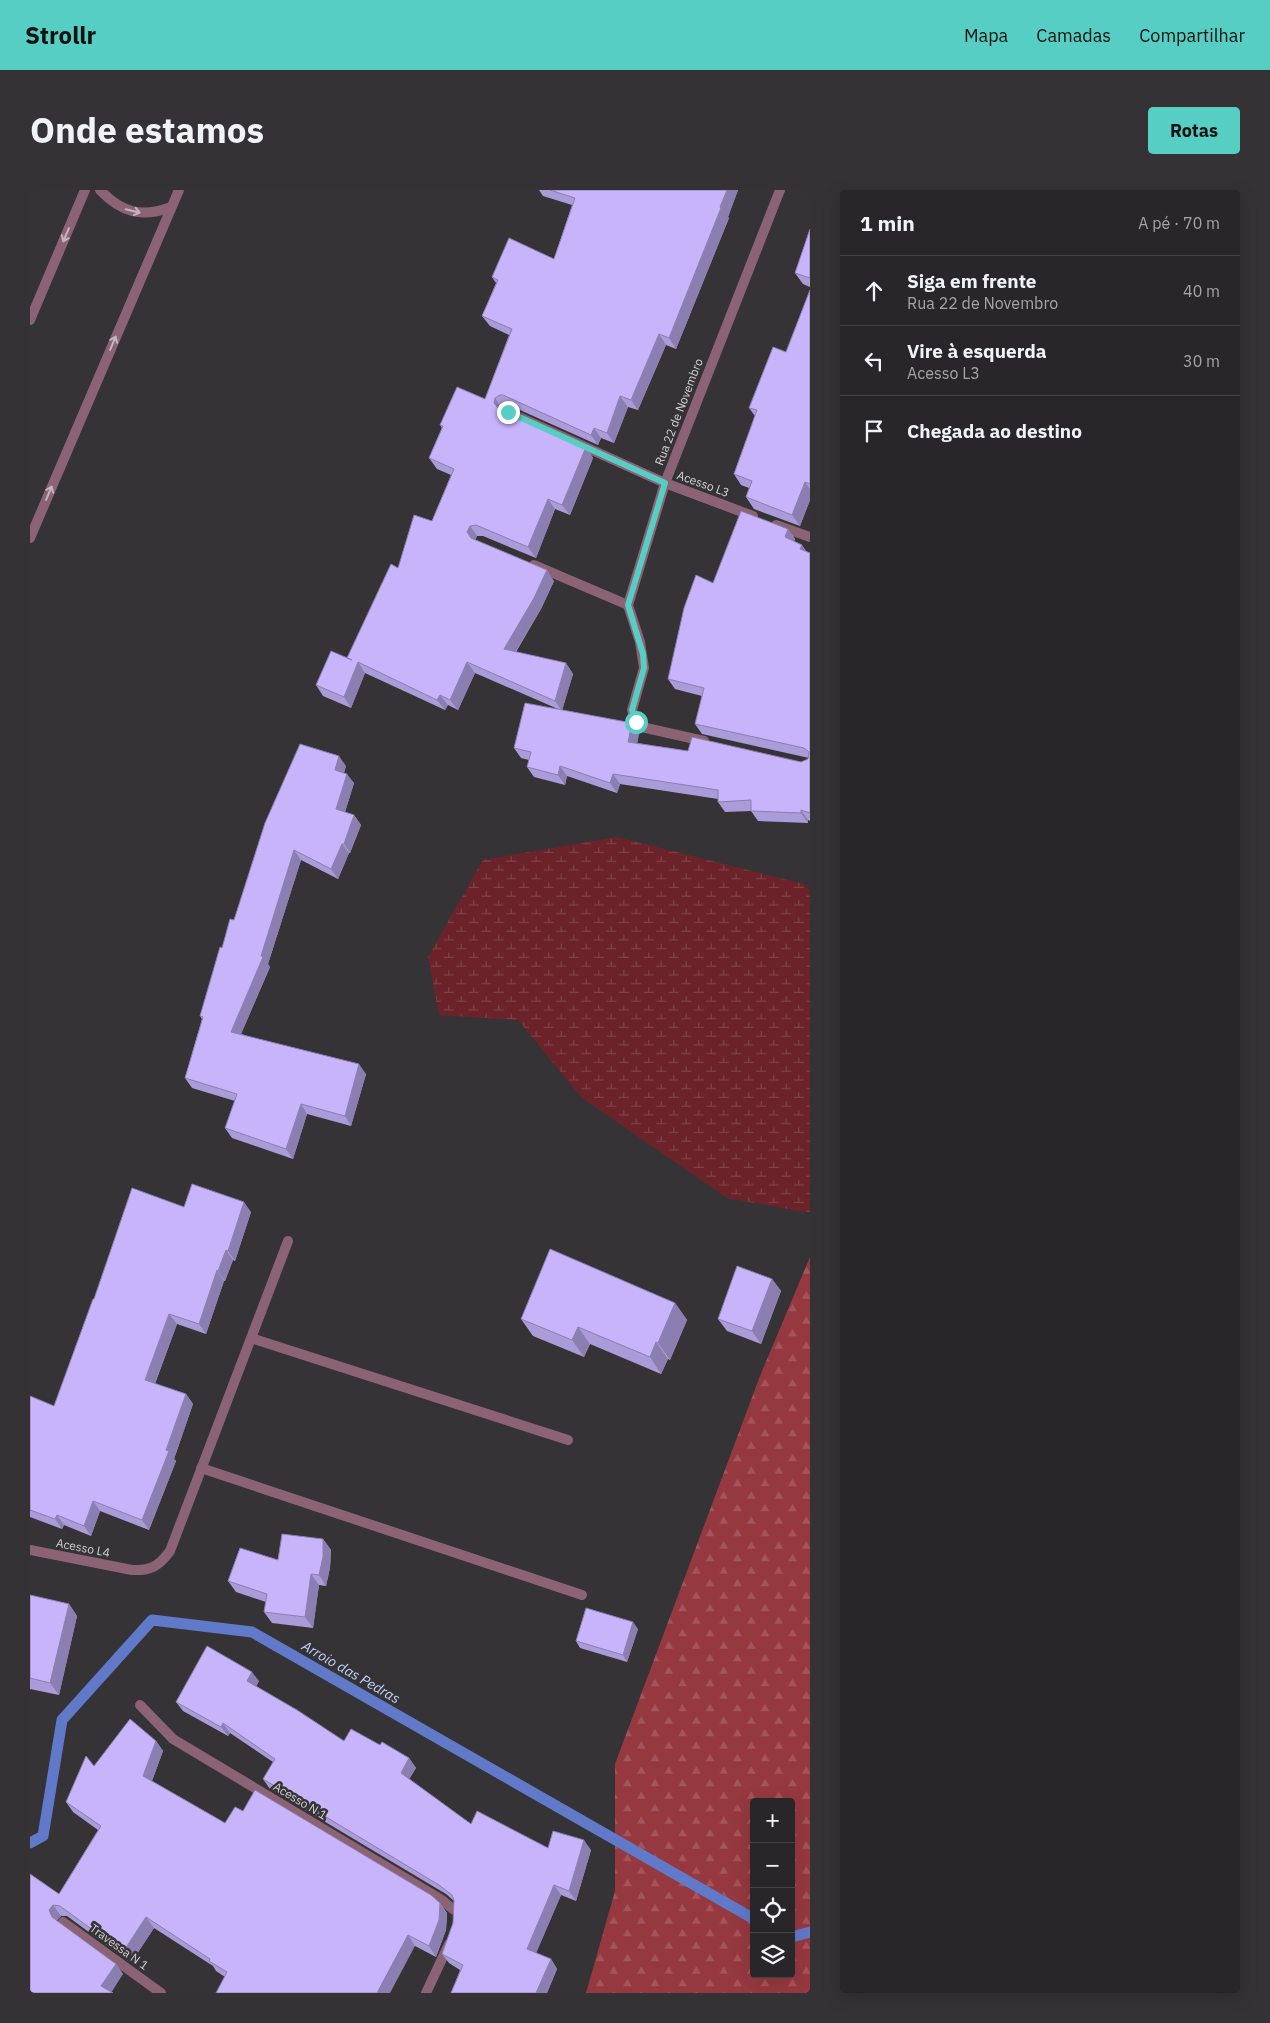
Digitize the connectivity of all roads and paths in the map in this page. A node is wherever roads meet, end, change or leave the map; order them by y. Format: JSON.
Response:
{"nodes":[{"id":1,"x":86,"y":190,"type":"edge"},
{"id":2,"x":100,"y":190,"type":"edge"},
{"id":3,"x":178,"y":190,"type":"edge"},
{"id":4,"x":780,"y":190,"type":"edge"},
{"id":5,"x":171,"y":207,"type":"junction"},
{"id":6,"x":30,"y":320,"type":"edge"},
{"id":7,"x":508,"y":412,"type":"edge"},
{"id":8,"x":665,"y":483,"type":"junction"},
{"id":9,"x":810,"y":537,"type":"edge"},
{"id":10,"x":30,"y":538,"type":"edge"},
{"id":11,"x":524,"y":561,"type":"edge"},
{"id":12,"x":628,"y":605,"type":"junction"},
{"id":13,"x":714,"y":743,"type":"edge"},
{"id":14,"x":288,"y":1241,"type":"dead end"},
{"id":15,"x":251,"y":1338,"type":"junction"},
{"id":16,"x":568,"y":1440,"type":"dead end"},
{"id":17,"x":202,"y":1468,"type":"junction"},
{"id":18,"x":30,"y":1550,"type":"edge"},
{"id":19,"x":582,"y":1595,"type":"dead end"},
{"id":20,"x":140,"y":1705,"type":"dead end"},
{"id":21,"x":63,"y":1922,"type":"edge"},
{"id":22,"x":161,"y":1993,"type":"edge"},
{"id":23,"x":426,"y":1993,"type":"edge"}],
"edges":[{"from":1,"to":6,"type":"street","one_way":true},
{"from":2,"to":5,"type":"street","one_way":true},
{"from":3,"to":5,"type":"street"},
{"from":4,"to":8,"type":"street","name":"Rua 22 de Novembro"},
{"from":10,"to":5,"type":"street","one_way":true},
{"from":7,"to":8,"type":"street","name":"Acesso L3"},
{"from":8,"to":9,"type":"street","name":"Acesso L3"},
{"from":8,"to":12,"type":"street","name":"Rua 22 de Novembro"},
{"from":11,"to":12,"type":"street"},
{"from":12,"to":13,"type":"street"},
{"from":14,"to":15,"type":"street"},
{"from":15,"to":16,"type":"street"},
{"from":15,"to":17,"type":"street"},
{"from":17,"to":18,"type":"street","name":"Acesso L4"},
{"from":17,"to":19,"type":"street"},
{"from":20,"to":23,"type":"street","name":"Acesso N 1"},
{"from":21,"to":22,"type":"street","name":"Travessa N 1"}]}
